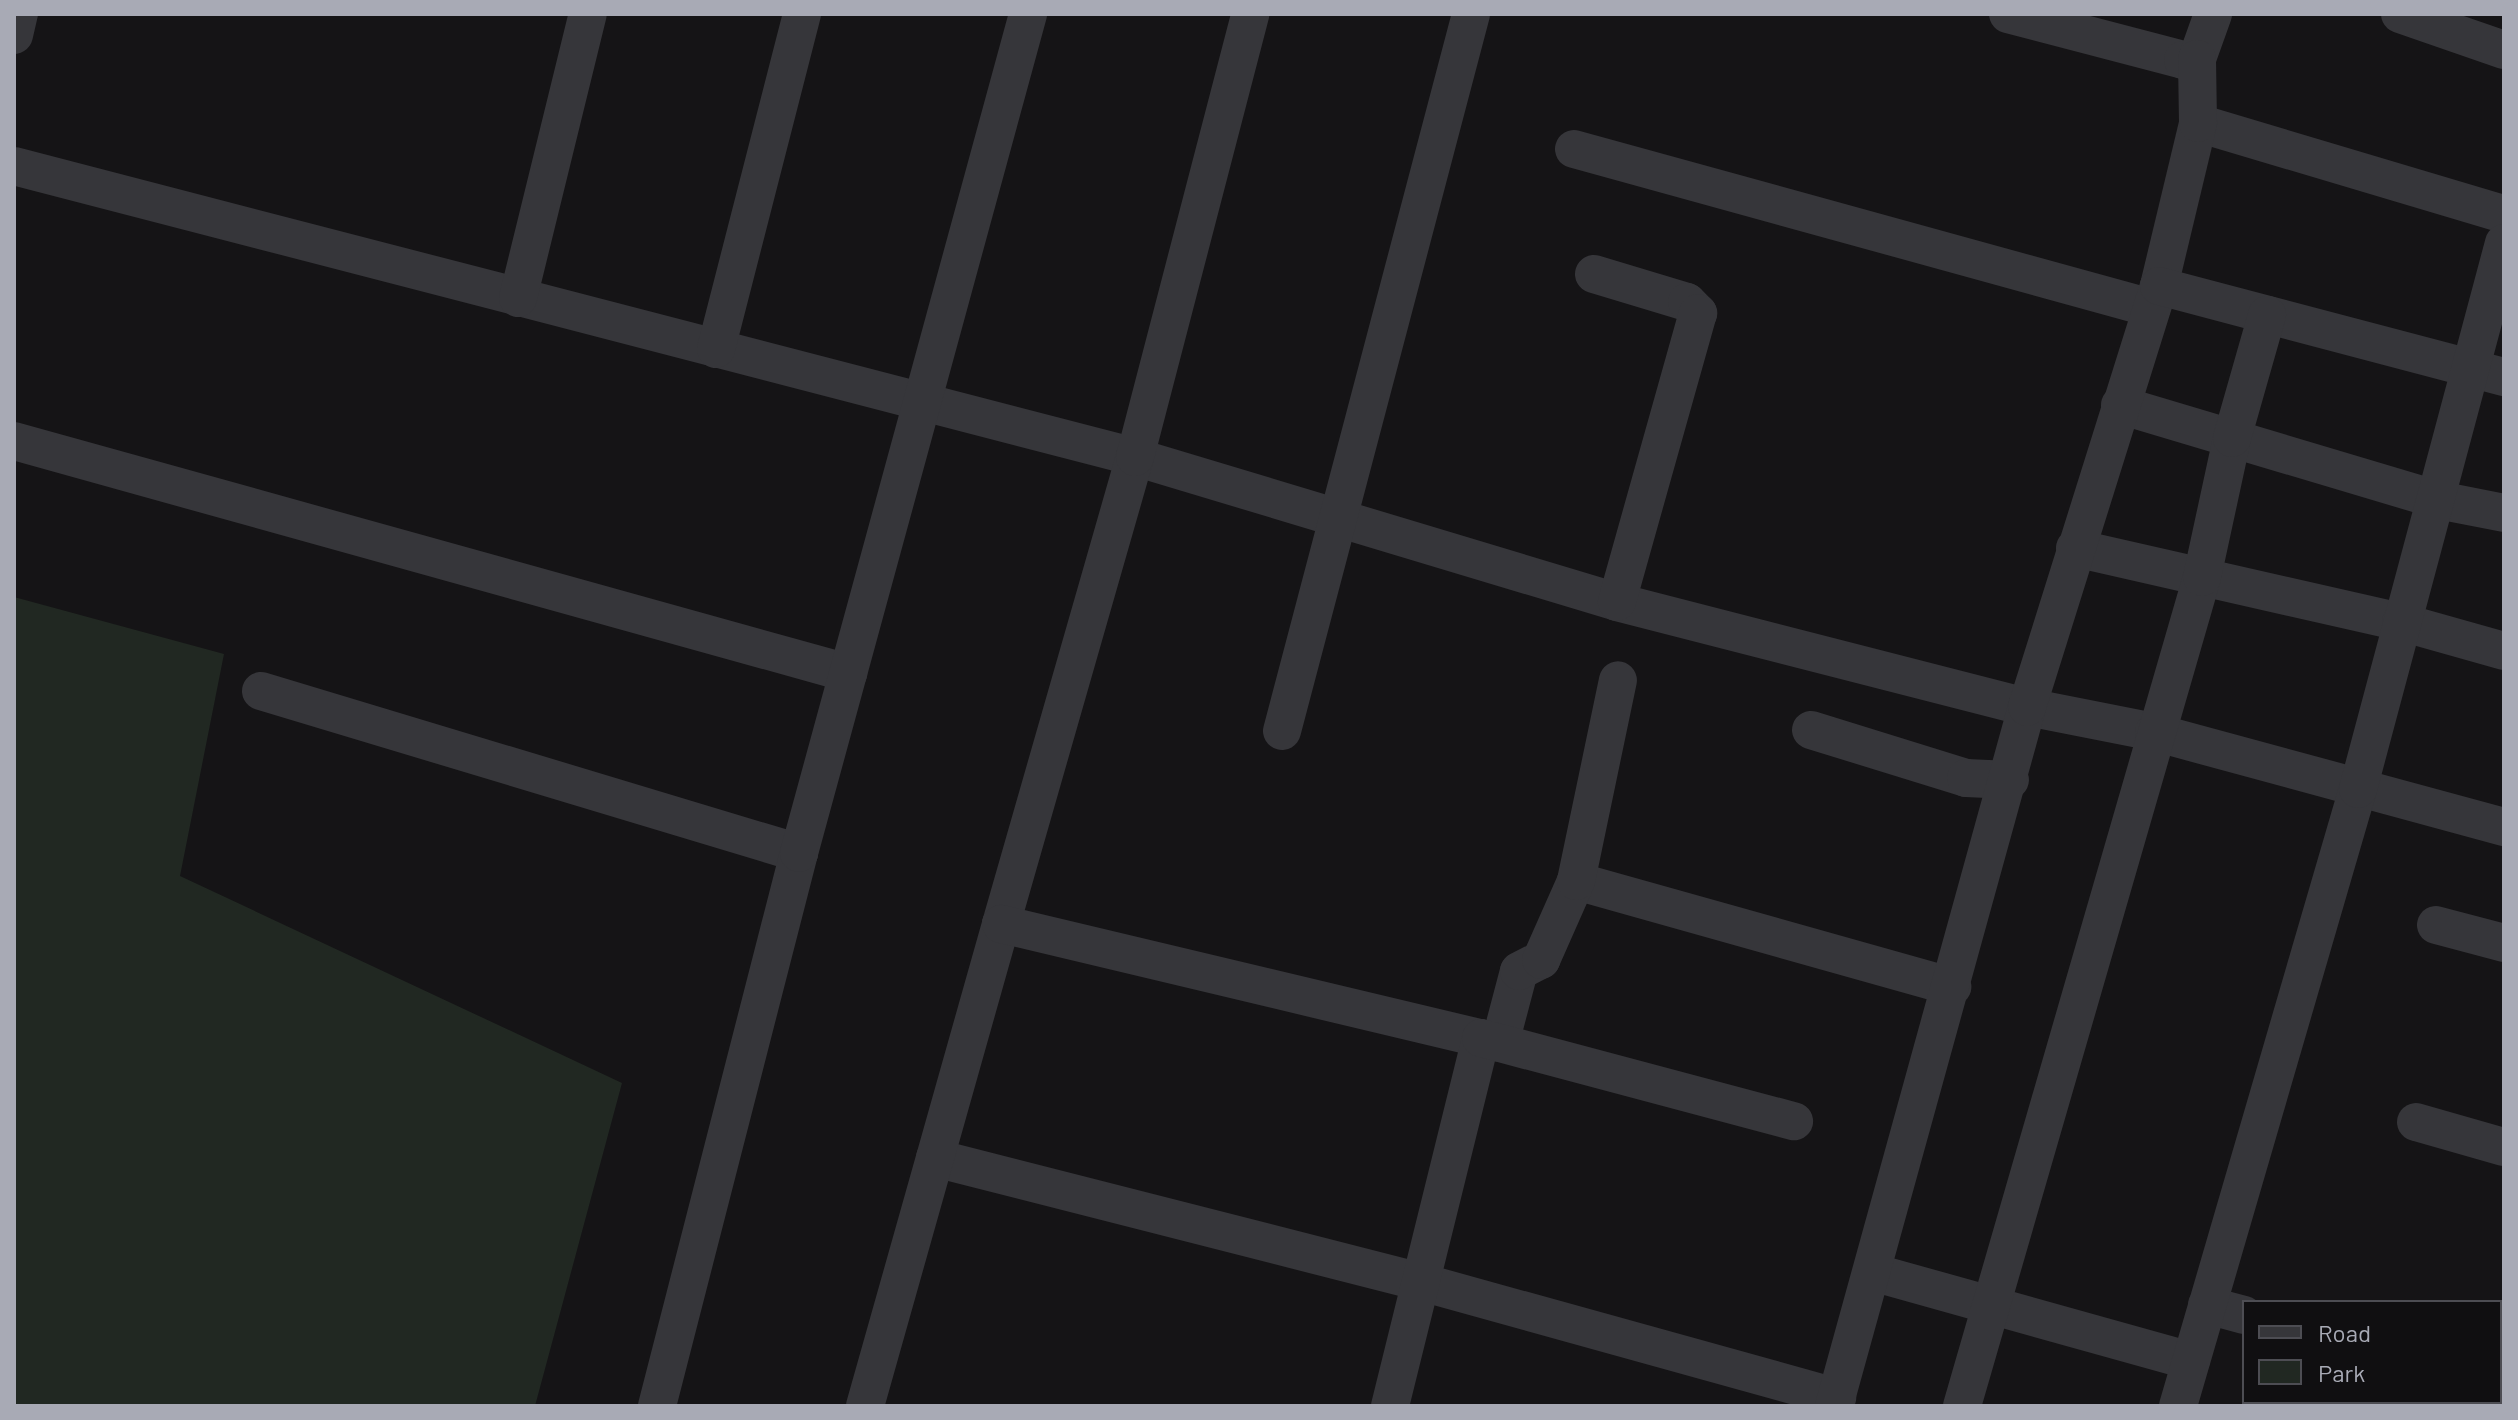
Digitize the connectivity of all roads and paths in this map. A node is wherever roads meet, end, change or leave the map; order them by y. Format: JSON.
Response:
{"nodes":[{"id":1,"x":19,"y":14,"type":"edge"},
{"id":2,"x":588,"y":14,"type":"edge"},
{"id":3,"x":802,"y":14,"type":"edge"},
{"id":4,"x":1028,"y":14,"type":"edge"},
{"id":5,"x":1250,"y":14,"type":"edge"},
{"id":6,"x":1471,"y":14,"type":"edge"},
{"id":7,"x":2008,"y":14,"type":"edge"},
{"id":8,"x":2213,"y":14,"type":"edge"},
{"id":9,"x":2400,"y":14,"type":"edge"},
{"id":10,"x":14,"y":35,"type":"edge"},
{"id":11,"x":2504,"y":50,"type":"edge"},
{"id":12,"x":2197,"y":59,"type":"junction"},
{"id":13,"x":2198,"y":123,"type":"junction"},
{"id":14,"x":1574,"y":149,"type":"dead end"},
{"id":15,"x":14,"y":166,"type":"edge"},
{"id":16,"x":2504,"y":214,"type":"edge"},
{"id":17,"x":2504,"y":243,"type":"edge"},
{"id":18,"x":1594,"y":274,"type":"dead end"},
{"id":19,"x":2155,"y":297,"type":"junction"},
{"id":20,"x":518,"y":298,"type":"junction"},
{"id":21,"x":2267,"y":315,"type":"junction"},
{"id":22,"x":716,"y":349,"type":"junction"},
{"id":23,"x":2489,"y":373,"type":"edge"},
{"id":24,"x":926,"y":403,"type":"junction"},
{"id":25,"x":2120,"y":405,"type":"junction"},
{"id":26,"x":2232,"y":438,"type":"junction"},
{"id":27,"x":14,"y":441,"type":"edge"},
{"id":28,"x":1135,"y":457,"type":"junction"},
{"id":29,"x":2438,"y":500,"type":"junction"},
{"id":30,"x":2504,"y":513,"type":"edge"},
{"id":31,"x":1342,"y":518,"type":"junction"},
{"id":32,"x":2075,"y":548,"type":"junction"},
{"id":33,"x":2202,"y":577,"type":"junction"},
{"id":34,"x":1617,"y":602,"type":"junction"},
{"id":35,"x":2401,"y":622,"type":"junction"},
{"id":36,"x":2504,"y":651,"type":"edge"},
{"id":37,"x":848,"y":673,"type":"junction"},
{"id":38,"x":1618,"y":680,"type":"dead end"},
{"id":39,"x":261,"y":691,"type":"dead end"},
{"id":40,"x":2027,"y":707,"type":"junction"},
{"id":41,"x":1811,"y":730,"type":"dead end"},
{"id":42,"x":1282,"y":731,"type":"dead end"},
{"id":43,"x":2154,"y":732,"type":"junction"},
{"id":44,"x":2010,"y":780,"type":"junction"},
{"id":45,"x":2358,"y":789,"type":"junction"},
{"id":46,"x":2504,"y":827,"type":"edge"},
{"id":47,"x":799,"y":853,"type":"junction"},
{"id":48,"x":1576,"y":881,"type":"junction"},
{"id":49,"x":1001,"y":924,"type":"junction"},
{"id":50,"x":2436,"y":925,"type":"dead end"},
{"id":51,"x":2504,"y":943,"type":"edge"},
{"id":52,"x":1952,"y":987,"type":"junction"},
{"id":53,"x":1491,"y":1041,"type":"junction"},
{"id":54,"x":1794,"y":1121,"type":"dead end"},
{"id":55,"x":2416,"y":1122,"type":"dead end"},
{"id":56,"x":2504,"y":1147,"type":"edge"},
{"id":57,"x":935,"y":1158,"type":"junction"},
{"id":58,"x":1872,"y":1272,"type":"junction"},
{"id":59,"x":1421,"y":1282,"type":"junction"},
{"id":60,"x":1990,"y":1305,"type":"junction"},
{"id":61,"x":2207,"y":1305,"type":"junction"},
{"id":62,"x":2242,"y":1314,"type":"edge"},
{"id":63,"x":2191,"y":1361,"type":"junction"},
{"id":64,"x":1836,"y":1401,"type":"edge"},
{"id":65,"x":877,"y":1403,"type":"edge"},
{"id":66,"x":657,"y":1406,"type":"edge"},
{"id":67,"x":1390,"y":1406,"type":"edge"},
{"id":68,"x":1962,"y":1406,"type":"edge"},
{"id":69,"x":2178,"y":1406,"type":"edge"}],
"edges":[{"from":1,"to":10,"type":"street"},
{"from":2,"to":20,"type":"street"},
{"from":3,"to":22,"type":"street"},
{"from":4,"to":24,"type":"street"},
{"from":5,"to":28,"type":"street"},
{"from":6,"to":31,"type":"street"},
{"from":7,"to":12,"type":"street"},
{"from":8,"to":12,"type":"street"},
{"from":9,"to":11,"type":"street"},
{"from":12,"to":13,"type":"street"},
{"from":13,"to":16,"type":"street"},
{"from":13,"to":19,"type":"street"},
{"from":14,"to":19,"type":"street"},
{"from":15,"to":20,"type":"street"},
{"from":17,"to":23,"type":"street"},
{"from":18,"to":34,"type":"street"},
{"from":19,"to":21,"type":"street"},
{"from":19,"to":25,"type":"street"},
{"from":20,"to":22,"type":"street"},
{"from":21,"to":23,"type":"street"},
{"from":21,"to":26,"type":"street"},
{"from":22,"to":24,"type":"street"},
{"from":23,"to":29,"type":"street"},
{"from":24,"to":28,"type":"street"},
{"from":24,"to":37,"type":"street"},
{"from":25,"to":26,"type":"street"},
{"from":25,"to":32,"type":"street"},
{"from":26,"to":29,"type":"street"},
{"from":26,"to":33,"type":"street"},
{"from":27,"to":37,"type":"street"},
{"from":28,"to":31,"type":"street"},
{"from":28,"to":49,"type":"street"},
{"from":29,"to":30,"type":"street"},
{"from":29,"to":35,"type":"street"},
{"from":31,"to":34,"type":"street"},
{"from":31,"to":42,"type":"street"},
{"from":32,"to":33,"type":"street"},
{"from":32,"to":40,"type":"street"},
{"from":33,"to":35,"type":"street"},
{"from":33,"to":43,"type":"street"},
{"from":34,"to":40,"type":"street"},
{"from":35,"to":36,"type":"street"},
{"from":35,"to":45,"type":"street"},
{"from":37,"to":47,"type":"street"},
{"from":38,"to":48,"type":"street"},
{"from":39,"to":47,"type":"street"},
{"from":40,"to":43,"type":"street"},
{"from":40,"to":44,"type":"street"},
{"from":41,"to":44,"type":"street"},
{"from":43,"to":45,"type":"street"},
{"from":43,"to":60,"type":"street"},
{"from":44,"to":52,"type":"street"},
{"from":45,"to":46,"type":"street"},
{"from":45,"to":61,"type":"street"},
{"from":47,"to":66,"type":"street"},
{"from":48,"to":52,"type":"street"},
{"from":48,"to":53,"type":"street"},
{"from":49,"to":53,"type":"street"},
{"from":49,"to":57,"type":"street"},
{"from":50,"to":51,"type":"street"},
{"from":52,"to":58,"type":"street"},
{"from":53,"to":54,"type":"street"},
{"from":53,"to":59,"type":"street"},
{"from":55,"to":56,"type":"street"},
{"from":57,"to":59,"type":"street"},
{"from":57,"to":65,"type":"street"},
{"from":58,"to":60,"type":"street"},
{"from":58,"to":64,"type":"street"},
{"from":59,"to":64,"type":"street"},
{"from":59,"to":67,"type":"street"},
{"from":60,"to":63,"type":"street"},
{"from":60,"to":68,"type":"street"},
{"from":61,"to":62,"type":"street"},
{"from":61,"to":63,"type":"street"},
{"from":63,"to":69,"type":"street"}]}
